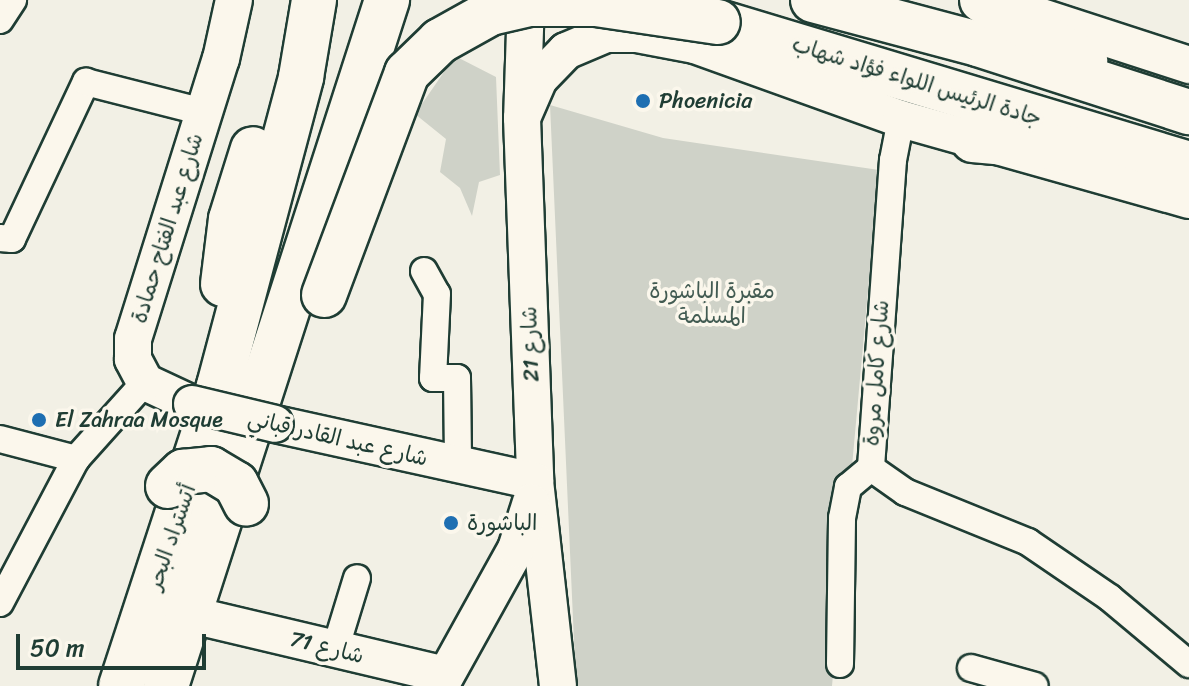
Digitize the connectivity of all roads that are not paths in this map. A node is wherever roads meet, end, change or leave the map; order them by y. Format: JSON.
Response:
{"nodes":[{"id":1,"x":13,"y":0,"type":"edge"},
{"id":2,"x":234,"y":0,"type":"edge"},
{"id":3,"x":290,"y":0,"type":"edge"},
{"id":4,"x":314,"y":0,"type":"edge"},
{"id":5,"x":526,"y":0,"type":"edge"},
{"id":6,"x":571,"y":0,"type":"edge"},
{"id":7,"x":645,"y":0,"type":"edge"},
{"id":8,"x":813,"y":0,"type":"edge"},
{"id":9,"x":982,"y":0,"type":"edge"},
{"id":10,"x":989,"y":0,"type":"edge"},
{"id":11,"x":390,"y":9,"type":"edge"},
{"id":12,"x":0,"y":20,"type":"edge"},
{"id":13,"x":718,"y":22,"type":"junction"},
{"id":14,"x":606,"y":34,"type":"junction"},
{"id":15,"x":1189,"y":65,"type":"edge"},
{"id":16,"x":1177,"y":105,"type":"edge"},
{"id":17,"x":204,"y":112,"type":"junction"},
{"id":18,"x":522,"y":118,"type":"junction"},
{"id":19,"x":901,"y":119,"type":"junction"},
{"id":20,"x":975,"y":120,"type":"junction"},
{"id":21,"x":1183,"y":163,"type":"edge"},
{"id":22,"x":1189,"y":200,"type":"edge"},
{"id":23,"x":0,"y":238,"type":"edge"},
{"id":24,"x":424,"y":271,"type":"dead end"},
{"id":25,"x":145,"y":382,"type":"junction"},
{"id":26,"x":200,"y":398,"type":"junction"},
{"id":27,"x":273,"y":413,"type":"junction"},
{"id":28,"x":0,"y":439,"type":"edge"},
{"id":29,"x":76,"y":459,"type":"junction"},
{"id":30,"x":458,"y":465,"type":"junction"},
{"id":31,"x":871,"y":468,"type":"junction"},
{"id":32,"x":535,"y":481,"type":"junction"},
{"id":33,"x":168,"y":486,"type":"junction"},
{"id":34,"x":246,"y":504,"type":"junction"},
{"id":35,"x":357,"y":578,"type":"dead end"},
{"id":36,"x":4,"y":589,"type":"edge"},
{"id":37,"x":209,"y":619,"type":"junction"},
{"id":38,"x":335,"y":650,"type":"junction"},
{"id":39,"x":840,"y":664,"type":"dead end"},
{"id":40,"x":1189,"y":664,"type":"edge"},
{"id":41,"x":971,"y":668,"type":"dead end"},
{"id":42,"x":442,"y":680,"type":"edge"},
{"id":43,"x":98,"y":686,"type":"edge"},
{"id":44,"x":121,"y":686,"type":"edge"},
{"id":45,"x":166,"y":686,"type":"edge"},
{"id":46,"x":187,"y":686,"type":"edge"},
{"id":47,"x":558,"y":686,"type":"edge"},
{"id":48,"x":1035,"y":686,"type":"edge"}],
"edges":[{"from":1,"to":12,"type":"street"},
{"from":2,"to":17,"type":"street","name":"شارع عبد الفتاح حمادة"},
{"from":3,"to":26,"type":"highway"},
{"from":4,"to":26,"type":"highway"},
{"from":5,"to":18,"type":"street","name":"شارع 21"},
{"from":6,"to":14,"type":"street"},
{"from":7,"to":13,"type":"highway","name":"جادة الرئيس اللواء فؤاد شهاب","bridge":true},
{"from":8,"to":16,"type":"highway"},
{"from":9,"to":16,"type":"highway"},
{"from":10,"to":15,"type":"street"},
{"from":11,"to":27,"type":"highway"},
{"from":13,"to":20,"type":"highway","name":"جادة الرئيس اللواء فؤاد شهاب"},
{"from":13,"to":27,"type":"highway","bridge":true},
{"from":14,"to":18,"type":"street"},
{"from":14,"to":19,"type":"street"},
{"from":17,"to":23,"type":"street"},
{"from":17,"to":25,"type":"street","name":"شارع عبد الفتاح حمادة"},
{"from":18,"to":32,"type":"street","name":"شارع 21"},
{"from":19,"to":20,"type":"street"},
{"from":19,"to":31,"type":"street","name":"شارع كامل مروة"},
{"from":20,"to":21,"type":"highway","name":"جادة الرئيس اللواء فؤاد شهاب"},
{"from":20,"to":22,"type":"street"},
{"from":24,"to":30,"type":"street"},
{"from":25,"to":26,"type":"street","name":"شارع عبد القادر قباني"},
{"from":25,"to":29,"type":"street"},
{"from":26,"to":27,"type":"street","name":"شارع عبد القادر قباني","bridge":true},
{"from":26,"to":33,"type":"highway"},
{"from":26,"to":44,"type":"highway","name":"أتستراد البحر"},
{"from":27,"to":30,"type":"street","name":"شارع عبد القادر قباني"},
{"from":27,"to":34,"type":"highway"},
{"from":27,"to":45,"type":"highway","name":"أتستراد البحر"},
{"from":28,"to":29,"type":"street"},
{"from":29,"to":36,"type":"street"},
{"from":30,"to":32,"type":"street","name":"شارع عبد القادر قباني"},
{"from":31,"to":39,"type":"street","name":"شارع كامل مروة"},
{"from":31,"to":40,"type":"street"},
{"from":32,"to":42,"type":"street"},
{"from":32,"to":47,"type":"street","name":"شارع 21"},
{"from":33,"to":34,"type":"highway","bridge":true},
{"from":33,"to":43,"type":"highway"},
{"from":34,"to":37,"type":"highway"},
{"from":35,"to":38,"type":"street"},
{"from":37,"to":38,"type":"street","name":"شارع 71"},
{"from":37,"to":46,"type":"highway"},
{"from":38,"to":42,"type":"street","name":"شارع 71"},
{"from":41,"to":48,"type":"street"}]}
